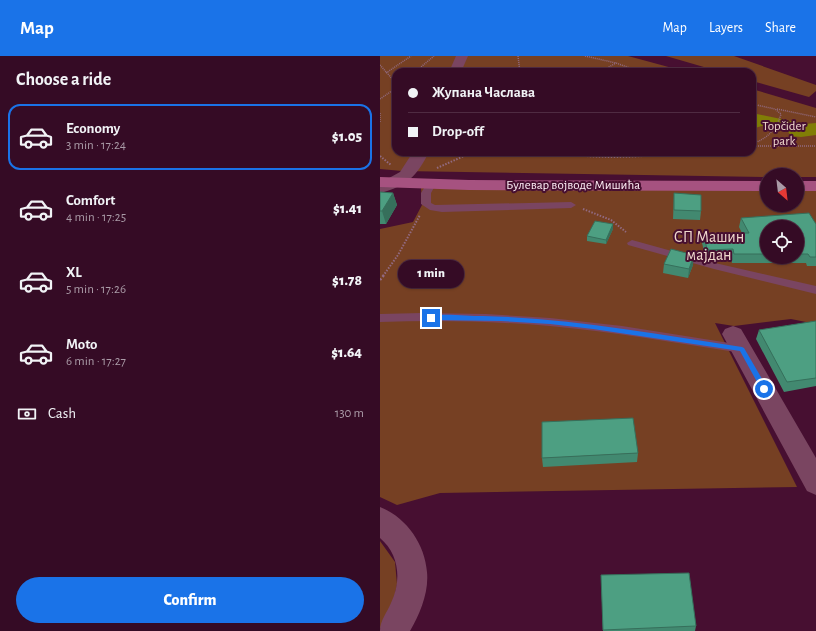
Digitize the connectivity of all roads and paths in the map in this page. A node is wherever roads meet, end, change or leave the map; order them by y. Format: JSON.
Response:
{"nodes":[{"id":1,"x":411,"y":56,"type":"edge"},
{"id":2,"x":434,"y":56,"type":"edge"},
{"id":3,"x":462,"y":56,"type":"edge"},
{"id":4,"x":518,"y":56,"type":"edge"},
{"id":5,"x":585,"y":56,"type":"edge"},
{"id":6,"x":616,"y":63,"type":"junction"},
{"id":7,"x":380,"y":65,"type":"edge"},
{"id":8,"x":396,"y":68,"type":"edge"},
{"id":9,"x":420,"y":68,"type":"edge"},
{"id":10,"x":457,"y":68,"type":"edge"},
{"id":11,"x":520,"y":68,"type":"edge"},
{"id":12,"x":607,"y":68,"type":"edge"},
{"id":13,"x":630,"y":68,"type":"edge"},
{"id":14,"x":392,"y":70,"type":"edge"},
{"id":15,"x":386,"y":72,"type":"junction"},
{"id":16,"x":392,"y":79,"type":"edge"},
{"id":17,"x":392,"y":91,"type":"edge"},
{"id":18,"x":380,"y":99,"type":"edge"},
{"id":19,"x":756,"y":105,"type":"edge"},
{"id":20,"x":775,"y":109,"type":"junction"},
{"id":21,"x":380,"y":113,"type":"edge"},
{"id":22,"x":816,"y":117,"type":"edge"},
{"id":23,"x":380,"y":122,"type":"edge"},
{"id":24,"x":758,"y":142,"type":"edge"},
{"id":25,"x":756,"y":145,"type":"edge"},
{"id":26,"x":816,"y":146,"type":"edge"},
{"id":27,"x":380,"y":156,"type":"edge"},
{"id":28,"x":419,"y":156,"type":"edge"},
{"id":29,"x":466,"y":156,"type":"edge"},
{"id":30,"x":578,"y":156,"type":"edge"},
{"id":31,"x":649,"y":156,"type":"edge"},
{"id":32,"x":392,"y":165,"type":"dead end"},
{"id":33,"x":431,"y":177,"type":"junction"},
{"id":34,"x":385,"y":184,"type":"edge"},
{"id":35,"x":760,"y":186,"type":"edge"},
{"id":36,"x":804,"y":186,"type":"edge"},
{"id":37,"x":816,"y":186,"type":"edge"},
{"id":38,"x":426,"y":204,"type":"junction"},
{"id":39,"x":571,"y":205,"type":"joint"},
{"id":40,"x":632,"y":243,"type":"joint"},
{"id":41,"x":380,"y":280,"type":"edge"},
{"id":42,"x":816,"y":290,"type":"edge"},
{"id":43,"x":380,"y":318,"type":"edge"},
{"id":44,"x":738,"y":341,"type":"joint"},
{"id":45,"x":816,"y":483,"type":"edge"},
{"id":46,"x":380,"y":520,"type":"edge"},
{"id":47,"x":393,"y":631,"type":"edge"}],
"edges":[{"from":1,"to":8,"type":"path"},
{"from":2,"to":9,"type":"path"},
{"from":3,"to":10,"type":"street"},
{"from":4,"to":11,"type":"path"},
{"from":5,"to":6,"type":"path"},
{"from":6,"to":12,"type":"path"},
{"from":6,"to":13,"type":"path"},
{"from":7,"to":15,"type":"path"},
{"from":14,"to":15,"type":"path"},
{"from":15,"to":16,"type":"path"},
{"from":17,"to":18,"type":"path"},
{"from":19,"to":20,"type":"path"},
{"from":20,"to":22,"type":"path"},
{"from":20,"to":24,"type":"path"},
{"from":21,"to":23,"type":"path"},
{"from":25,"to":26,"type":"path"},
{"from":27,"to":32,"type":"path"},
{"from":28,"to":34,"type":"street"},
{"from":29,"to":33,"type":"path"},
{"from":30,"to":31,"type":"path"},
{"from":33,"to":34,"type":"main road","name":"Булевар војводе Мишића"},
{"from":33,"to":35,"type":"main road","name":"Булевар војводе Мишића"},
{"from":33,"to":38,"type":"lane"},
{"from":36,"to":37,"type":"main road"},
{"from":38,"to":39,"type":"lane"},
{"from":38,"to":41,"type":"path"},
{"from":39,"to":40,"type":"path"},
{"from":40,"to":42,"type":"lane"},
{"from":43,"to":44,"type":"lane"},
{"from":44,"to":45,"type":"street"},
{"from":46,"to":47,"type":"street"}]}
